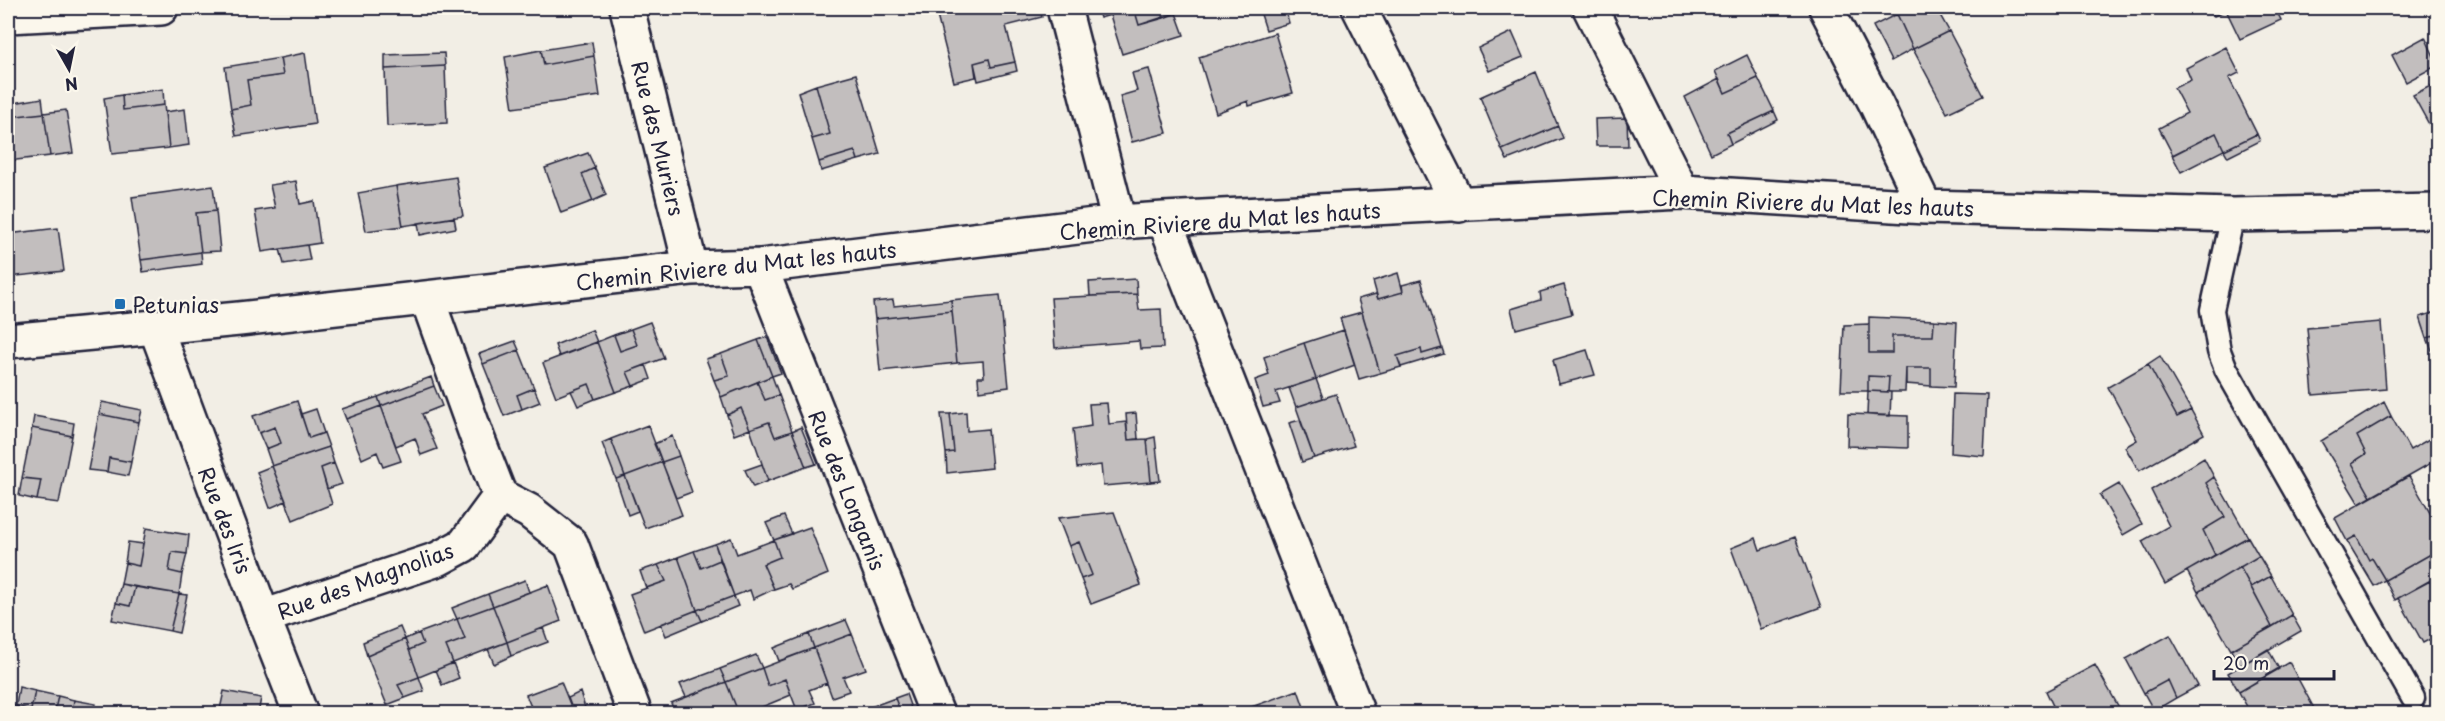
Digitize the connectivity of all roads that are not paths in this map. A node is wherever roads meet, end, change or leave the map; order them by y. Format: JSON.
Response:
{"nodes":[{"id":1,"x":161,"y":8,"type":"edge"},
{"id":2,"x":627,"y":8,"type":"edge"},
{"id":3,"x":1064,"y":8,"type":"edge"},
{"id":4,"x":1359,"y":8,"type":"edge"},
{"id":5,"x":1590,"y":8,"type":"edge"},
{"id":6,"x":1826,"y":8,"type":"edge"},
{"id":7,"x":8,"y":16,"type":"edge"},
{"id":8,"x":1682,"y":192,"type":"junction"},
{"id":9,"x":1459,"y":205,"type":"junction"},
{"id":10,"x":1925,"y":207,"type":"junction"},
{"id":11,"x":2438,"y":211,"type":"edge"},
{"id":12,"x":2232,"y":215,"type":"junction"},
{"id":13,"x":1164,"y":219,"type":"junction"},
{"id":14,"x":1119,"y":222,"type":"junction"},
{"id":15,"x":760,"y":266,"type":"junction"},
{"id":16,"x":691,"y":268,"type":"junction"},
{"id":17,"x":427,"y":298,"type":"junction"},
{"id":18,"x":155,"y":326,"type":"junction"},
{"id":19,"x":8,"y":341,"type":"edge"},
{"id":20,"x":501,"y":496,"type":"junction"},
{"id":21,"x":262,"y":617,"type":"junction"},
{"id":22,"x":2414,"y":698,"type":"dead end"},
{"id":23,"x":301,"y":714,"type":"edge"},
{"id":24,"x":635,"y":714,"type":"edge"},
{"id":25,"x":937,"y":714,"type":"edge"},
{"id":26,"x":1358,"y":714,"type":"edge"}],
"edges":[{"from":1,"to":7,"type":"street"},
{"from":2,"to":16,"type":"street","name":"Rue des Muriers"},
{"from":3,"to":14,"type":"street"},
{"from":4,"to":9,"type":"street"},
{"from":5,"to":8,"type":"street"},
{"from":6,"to":10,"type":"street"},
{"from":8,"to":9,"type":"street","name":"Chemin Riviere du Mat les hauts"},
{"from":8,"to":10,"type":"street","name":"Chemin Riviere du Mat les hauts"},
{"from":9,"to":13,"type":"street","name":"Chemin Riviere du Mat les hauts"},
{"from":10,"to":12,"type":"street","name":"Chemin Riviere du Mat les hauts"},
{"from":11,"to":12,"type":"street","name":"Chemin Riviere du Mat les hauts"},
{"from":12,"to":22,"type":"lane"},
{"from":13,"to":14,"type":"street","name":"Chemin Riviere du Mat les hauts"},
{"from":13,"to":26,"type":"street"},
{"from":14,"to":15,"type":"street","name":"Chemin Riviere du Mat les hauts"},
{"from":15,"to":16,"type":"street","name":"Chemin Riviere du Mat les hauts"},
{"from":15,"to":25,"type":"street","name":"Rue des Longanis"},
{"from":16,"to":17,"type":"street","name":"Chemin Riviere du Mat les hauts"},
{"from":17,"to":18,"type":"street","name":"Chemin Riviere du Mat les hauts"},
{"from":17,"to":20,"type":"street"},
{"from":18,"to":19,"type":"street","name":"Chemin Riviere du Mat les hauts"},
{"from":18,"to":21,"type":"street","name":"Rue des Iris"},
{"from":20,"to":21,"type":"street","name":"Rue des Magnolias"},
{"from":20,"to":24,"type":"street"},
{"from":21,"to":23,"type":"street","name":"Rue des Iris"}]}
